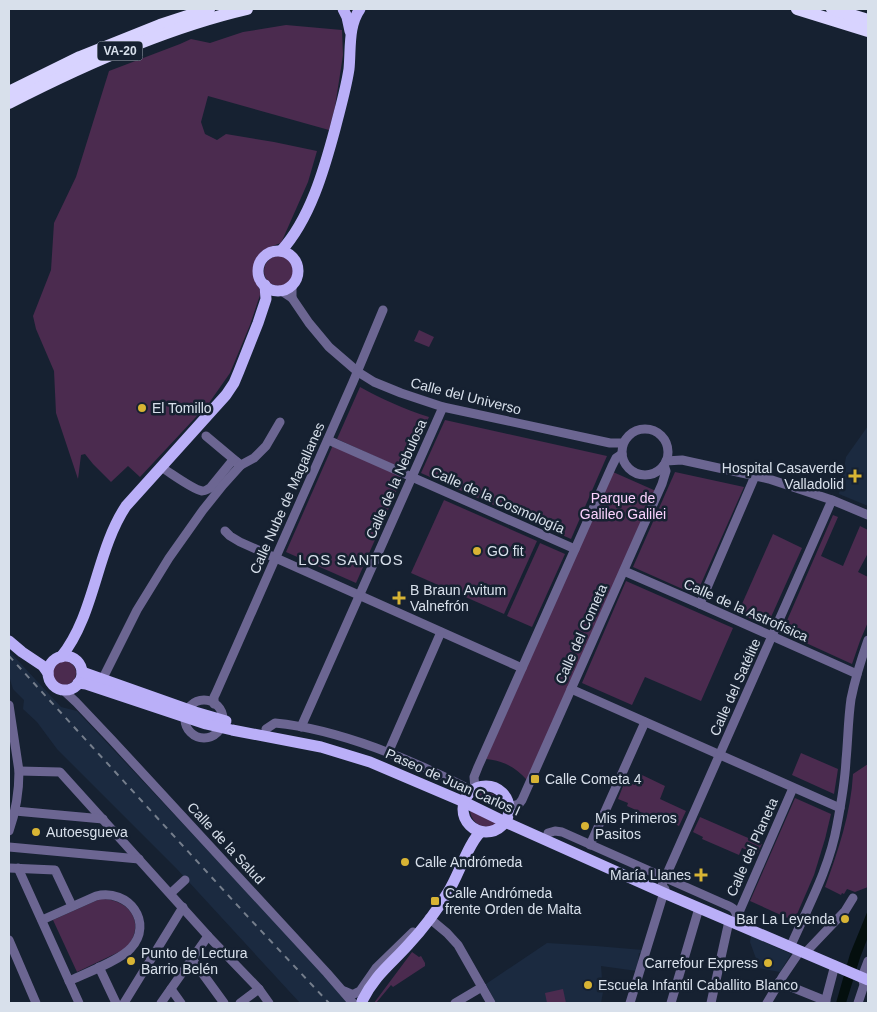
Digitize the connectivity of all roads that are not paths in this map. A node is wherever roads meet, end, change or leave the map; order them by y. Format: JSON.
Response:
{"nodes":[{"id":1,"x":209,"y":9,"type":"edge"},
{"id":2,"x":247,"y":9,"type":"edge"},
{"id":3,"x":343,"y":9,"type":"edge"},
{"id":4,"x":360,"y":9,"type":"edge"},
{"id":5,"x":797,"y":9,"type":"edge"},
{"id":6,"x":832,"y":9,"type":"edge"},
{"id":7,"x":868,"y":20,"type":"edge"},
{"id":8,"x":868,"y":30,"type":"edge"},
{"id":9,"x":351,"y":37,"type":"junction"},
{"id":10,"x":9,"y":92,"type":"edge"},
{"id":11,"x":9,"y":103,"type":"edge"},
{"id":12,"x":286,"y":253,"type":"junction"},
{"id":13,"x":292,"y":285,"type":"junction"},
{"id":14,"x":274,"y":289,"type":"junction"},
{"id":15,"x":292,"y":298,"type":"junction"},
{"id":16,"x":384,"y":310,"type":"dead end"},
{"id":17,"x":358,"y":372,"type":"junction"},
{"id":18,"x":443,"y":407,"type":"junction"},
{"id":19,"x":280,"y":422,"type":"dead end"},
{"id":20,"x":206,"y":436,"type":"dead end"},
{"id":21,"x":328,"y":440,"type":"junction"},
{"id":22,"x":622,"y":449,"type":"junction"},
{"id":23,"x":668,"y":450,"type":"junction"},
{"id":24,"x":682,"y":460,"type":"junction"},
{"id":25,"x":239,"y":463,"type":"junction"},
{"id":26,"x":665,"y":463,"type":"junction"},
{"id":27,"x":161,"y":467,"type":"junction"},
{"id":28,"x":755,"y":476,"type":"junction"},
{"id":29,"x":412,"y":477,"type":"junction"},
{"id":30,"x":832,"y":500,"type":"junction"},
{"id":31,"x":868,"y":515,"type":"edge"},
{"id":32,"x":225,"y":531,"type":"dead end"},
{"id":33,"x":575,"y":549,"type":"junction"},
{"id":34,"x":276,"y":558,"type":"junction"},
{"id":35,"x":624,"y":571,"type":"junction"},
{"id":36,"x":360,"y":595,"type":"junction"},
{"id":37,"x":700,"y":604,"type":"junction"},
{"id":38,"x":441,"y":632,"type":"junction"},
{"id":39,"x":772,"y":637,"type":"junction"},
{"id":40,"x":868,"y":640,"type":"edge"},
{"id":41,"x":9,"y":641,"type":"edge"},
{"id":42,"x":71,"y":643,"type":"junction"},
{"id":43,"x":33,"y":659,"type":"junction"},
{"id":44,"x":57,"y":659,"type":"junction"},
{"id":45,"x":75,"y":659,"type":"junction"},
{"id":46,"x":522,"y":668,"type":"junction"},
{"id":47,"x":48,"y":673,"type":"junction"},
{"id":48,"x":857,"y":674,"type":"junction"},
{"id":49,"x":79,"y":680,"type":"junction"},
{"id":50,"x":102,"y":680,"type":"junction"},
{"id":51,"x":571,"y":689,"type":"junction"},
{"id":52,"x":62,"y":690,"type":"junction"},
{"id":53,"x":212,"y":700,"type":"junction"},
{"id":54,"x":76,"y":702,"type":"junction"},
{"id":55,"x":9,"y":705,"type":"edge"},
{"id":56,"x":187,"y":713,"type":"junction"},
{"id":57,"x":645,"y":722,"type":"junction"},
{"id":58,"x":222,"y":724,"type":"junction"},
{"id":59,"x":301,"y":727,"type":"junction"},
{"id":60,"x":266,"y":729,"type":"junction"},
{"id":61,"x":388,"y":753,"type":"junction"},
{"id":62,"x":720,"y":755,"type":"junction"},
{"id":63,"x":19,"y":771,"type":"junction"},
{"id":64,"x":793,"y":788,"type":"junction"},
{"id":65,"x":470,"y":795,"type":"junction"},
{"id":66,"x":840,"y":808,"type":"junction"},
{"id":67,"x":507,"y":815,"type":"junction"},
{"id":68,"x":12,"y":816,"type":"edge"},
{"id":69,"x":103,"y":819,"type":"junction"},
{"id":70,"x":9,"y":831,"type":"edge"},
{"id":71,"x":476,"y":833,"type":"junction"},
{"id":72,"x":548,"y":833,"type":"junction"},
{"id":73,"x":590,"y":845,"type":"junction"},
{"id":74,"x":9,"y":847,"type":"edge"},
{"id":75,"x":138,"y":859,"type":"junction"},
{"id":76,"x":14,"y":868,"type":"edge"},
{"id":77,"x":185,"y":880,"type":"dead end"},
{"id":78,"x":664,"y":885,"type":"junction"},
{"id":79,"x":171,"y":893,"type":"junction"},
{"id":80,"x":853,"y":898,"type":"dead end"},
{"id":81,"x":72,"y":906,"type":"junction"},
{"id":82,"x":183,"y":907,"type":"junction"},
{"id":83,"x":699,"y":908,"type":"junction"},
{"id":84,"x":733,"y":919,"type":"junction"},
{"id":85,"x":42,"y":920,"type":"junction"},
{"id":86,"x":428,"y":920,"type":"junction"},
{"id":87,"x":208,"y":936,"type":"junction"},
{"id":88,"x":9,"y":940,"type":"edge"},
{"id":89,"x":799,"y":949,"type":"junction"},
{"id":90,"x":192,"y":960,"type":"junction"},
{"id":91,"x":868,"y":961,"type":"edge"},
{"id":92,"x":835,"y":965,"type":"junction"},
{"id":93,"x":100,"y":967,"type":"junction"},
{"id":94,"x":863,"y":978,"type":"edge"},
{"id":95,"x":69,"y":981,"type":"junction"},
{"id":96,"x":779,"y":982,"type":"junction"},
{"id":97,"x":482,"y":987,"type":"junction"},
{"id":98,"x":171,"y":989,"type":"junction"},
{"id":99,"x":259,"y":989,"type":"junction"},
{"id":100,"x":341,"y":989,"type":"junction"},
{"id":101,"x":358,"y":1002,"type":"edge"},
{"id":102,"x":825,"y":1002,"type":"edge"},
{"id":103,"x":36,"y":1003,"type":"edge"},
{"id":104,"x":79,"y":1003,"type":"edge"},
{"id":105,"x":116,"y":1003,"type":"edge"},
{"id":106,"x":124,"y":1003,"type":"edge"},
{"id":107,"x":161,"y":1003,"type":"edge"},
{"id":108,"x":181,"y":1003,"type":"edge"},
{"id":109,"x":224,"y":1003,"type":"edge"},
{"id":110,"x":240,"y":1003,"type":"edge"},
{"id":111,"x":269,"y":1003,"type":"edge"},
{"id":112,"x":455,"y":1003,"type":"edge"},
{"id":113,"x":491,"y":1003,"type":"edge"},
{"id":114,"x":630,"y":1003,"type":"edge"},
{"id":115,"x":671,"y":1003,"type":"edge"},
{"id":116,"x":712,"y":1003,"type":"edge"},
{"id":117,"x":767,"y":1003,"type":"edge"},
{"id":118,"x":858,"y":1003,"type":"edge"}],
"edges":[{"from":1,"to":10,"type":"highway","number":"VA-20"},
{"from":2,"to":11,"type":"highway","number":"VA-20"},
{"from":3,"to":9,"type":"main road"},
{"from":4,"to":9,"type":"main road"},
{"from":5,"to":8,"type":"highway"},
{"from":6,"to":7,"type":"highway"},
{"from":9,"to":12,"type":"main road"},
{"from":12,"to":13,"type":"main road"},
{"from":12,"to":14,"type":"main road"},
{"from":13,"to":14,"type":"main road"},
{"from":13,"to":15,"type":"street"},
{"from":14,"to":15,"type":"street","name":"Calle del Universo"},
{"from":14,"to":27,"type":"main road"},
{"from":15,"to":17,"type":"street","name":"Calle del Universo"},
{"from":16,"to":17,"type":"street","name":"Calle Nube de Magallanes"},
{"from":17,"to":18,"type":"street","name":"Calle del Universo"},
{"from":17,"to":21,"type":"street","name":"Calle Nube de Magallanes"},
{"from":18,"to":22,"type":"street","name":"Calle del Universo"},
{"from":18,"to":29,"type":"street","name":"Calle de la Nebulosa"},
{"from":19,"to":25,"type":"street"},
{"from":20,"to":25,"type":"street"},
{"from":21,"to":29,"type":"street","name":"Calle de la Cosmología"},
{"from":21,"to":34,"type":"street","name":"Calle Nube de Magallanes"},
{"from":22,"to":23,"type":"street"},
{"from":22,"to":26,"type":"street"},
{"from":22,"to":33,"type":"street"},
{"from":23,"to":24,"type":"street"},
{"from":23,"to":26,"type":"street"},
{"from":24,"to":26,"type":"street"},
{"from":24,"to":28,"type":"street"},
{"from":25,"to":27,"type":"street"},
{"from":25,"to":50,"type":"street"},
{"from":26,"to":35,"type":"street","name":"Calle del Cometa"},
{"from":27,"to":42,"type":"main road"},
{"from":28,"to":30,"type":"street"},
{"from":28,"to":37,"type":"street"},
{"from":29,"to":33,"type":"street","name":"Calle de la Cosmología"},
{"from":29,"to":36,"type":"street","name":"Calle de la Nebulosa"},
{"from":30,"to":31,"type":"street"},
{"from":30,"to":39,"type":"street","name":"Calle del Satélite"},
{"from":32,"to":34,"type":"street"},
{"from":33,"to":46,"type":"street"},
{"from":34,"to":36,"type":"street"},
{"from":34,"to":53,"type":"street","name":"Calle Nube de Magallanes"},
{"from":35,"to":37,"type":"street","name":"Calle de la Astrofísica"},
{"from":35,"to":51,"type":"street","name":"Calle del Cometa"},
{"from":36,"to":38,"type":"street"},
{"from":36,"to":59,"type":"street","name":"Calle de la Nebulosa"},
{"from":37,"to":39,"type":"street","name":"Calle de la Astrofísica"},
{"from":38,"to":46,"type":"street"},
{"from":38,"to":61,"type":"street"},
{"from":39,"to":48,"type":"street","name":"Calle de la Astrofísica"},
{"from":39,"to":62,"type":"street","name":"Calle del Satélite"},
{"from":40,"to":48,"type":"street"},
{"from":41,"to":43,"type":"main road"},
{"from":42,"to":44,"type":"main road"},
{"from":42,"to":45,"type":"main road"},
{"from":43,"to":44,"type":"main road"},
{"from":43,"to":47,"type":"main road"},
{"from":44,"to":45,"type":"main road"},
{"from":44,"to":47,"type":"main road"},
{"from":45,"to":49,"type":"main road"},
{"from":46,"to":65,"type":"street"},
{"from":47,"to":52,"type":"main road"},
{"from":48,"to":66,"type":"street"},
{"from":49,"to":50,"type":"main road","name":"Paseo de Juan Carlos I"},
{"from":49,"to":52,"type":"main road"},
{"from":49,"to":54,"type":"street"},
{"from":49,"to":56,"type":"main road","name":"Paseo de Juan Carlos I"},
{"from":50,"to":56,"type":"main road","name":"Paseo de Juan Carlos I"},
{"from":51,"to":57,"type":"street"},
{"from":51,"to":67,"type":"street","name":"Calle del Cometa"},
{"from":52,"to":54,"type":"street","name":"Calle de la Salud"},
{"from":53,"to":56,"type":"street"},
{"from":53,"to":58,"type":"street"},
{"from":54,"to":100,"type":"street","name":"Calle de la Salud"},
{"from":55,"to":63,"type":"street"},
{"from":56,"to":58,"type":"main road","name":"Paseo de Juan Carlos I"},
{"from":57,"to":62,"type":"street"},
{"from":57,"to":73,"type":"street"},
{"from":58,"to":60,"type":"main road","name":"Paseo de Juan Carlos I"},
{"from":58,"to":65,"type":"main road","name":"Paseo de Juan Carlos I"},
{"from":59,"to":60,"type":"street","name":"Paseo de Juan Carlos I"},
{"from":59,"to":61,"type":"street","name":"Paseo de Juan Carlos I"},
{"from":60,"to":65,"type":"main road","name":"Paseo de Juan Carlos I"},
{"from":61,"to":65,"type":"street","name":"Paseo de Juan Carlos I"},
{"from":62,"to":64,"type":"street"},
{"from":62,"to":78,"type":"street","name":"Calle del Satélite"},
{"from":63,"to":68,"type":"street"},
{"from":63,"to":69,"type":"street"},
{"from":64,"to":66,"type":"street"},
{"from":64,"to":84,"type":"street","name":"Calle del Planeta"},
{"from":65,"to":67,"type":"main road","name":"Paseo de Juan Carlos I"},
{"from":65,"to":67,"type":"main road"},
{"from":65,"to":71,"type":"main road"},
{"from":66,"to":89,"type":"street"},
{"from":67,"to":71,"type":"main road"},
{"from":67,"to":72,"type":"main road","name":"Paseo de Juan Carlos I"},
{"from":67,"to":78,"type":"main road","name":"Paseo de Juan Carlos I"},
{"from":68,"to":69,"type":"street"},
{"from":68,"to":70,"type":"street"},
{"from":69,"to":75,"type":"street"},
{"from":71,"to":86,"type":"main road"},
{"from":72,"to":73,"type":"street"},
{"from":72,"to":78,"type":"main road","name":"Paseo de Juan Carlos I"},
{"from":73,"to":78,"type":"street"},
{"from":74,"to":75,"type":"street"},
{"from":75,"to":79,"type":"street"},
{"from":76,"to":81,"type":"street"},
{"from":76,"to":85,"type":"street"},
{"from":77,"to":79,"type":"street"},
{"from":78,"to":83,"type":"main road","name":"Paseo de Juan Carlos I"},
{"from":78,"to":84,"type":"main road","name":"Paseo de Juan Carlos I"},
{"from":78,"to":114,"type":"street","name":"Calle del Satélite"},
{"from":79,"to":82,"type":"street"},
{"from":80,"to":89,"type":"street"},
{"from":81,"to":85,"type":"street"},
{"from":81,"to":93,"type":"street"},
{"from":82,"to":87,"type":"street"},
{"from":82,"to":106,"type":"street"},
{"from":83,"to":84,"type":"main road","name":"Paseo de Juan Carlos I"},
{"from":83,"to":115,"type":"street"},
{"from":84,"to":89,"type":"main road","name":"Paseo de Juan Carlos I"},
{"from":84,"to":116,"type":"street","name":"Calle del Planeta"},
{"from":85,"to":95,"type":"street"},
{"from":86,"to":97,"type":"street"},
{"from":86,"to":100,"type":"street"},
{"from":86,"to":101,"type":"main road"},
{"from":87,"to":90,"type":"street"},
{"from":87,"to":99,"type":"street"},
{"from":88,"to":103,"type":"street"},
{"from":89,"to":92,"type":"main road","name":"Paseo de Juan Carlos I"},
{"from":89,"to":96,"type":"street"},
{"from":90,"to":98,"type":"street"},
{"from":90,"to":109,"type":"street"},
{"from":91,"to":94,"type":"street"},
{"from":92,"to":94,"type":"main road","name":"Paseo de Juan Carlos I"},
{"from":92,"to":102,"type":"street"},
{"from":93,"to":95,"type":"street"},
{"from":93,"to":105,"type":"street"},
{"from":94,"to":118,"type":"street"},
{"from":95,"to":104,"type":"street"},
{"from":96,"to":102,"type":"street"},
{"from":96,"to":117,"type":"street"},
{"from":97,"to":112,"type":"street"},
{"from":97,"to":113,"type":"street"},
{"from":98,"to":107,"type":"street"},
{"from":98,"to":108,"type":"street"},
{"from":99,"to":110,"type":"street"},
{"from":99,"to":111,"type":"street"},
{"from":100,"to":101,"type":"street","name":"Calle de la Salud"}]}
